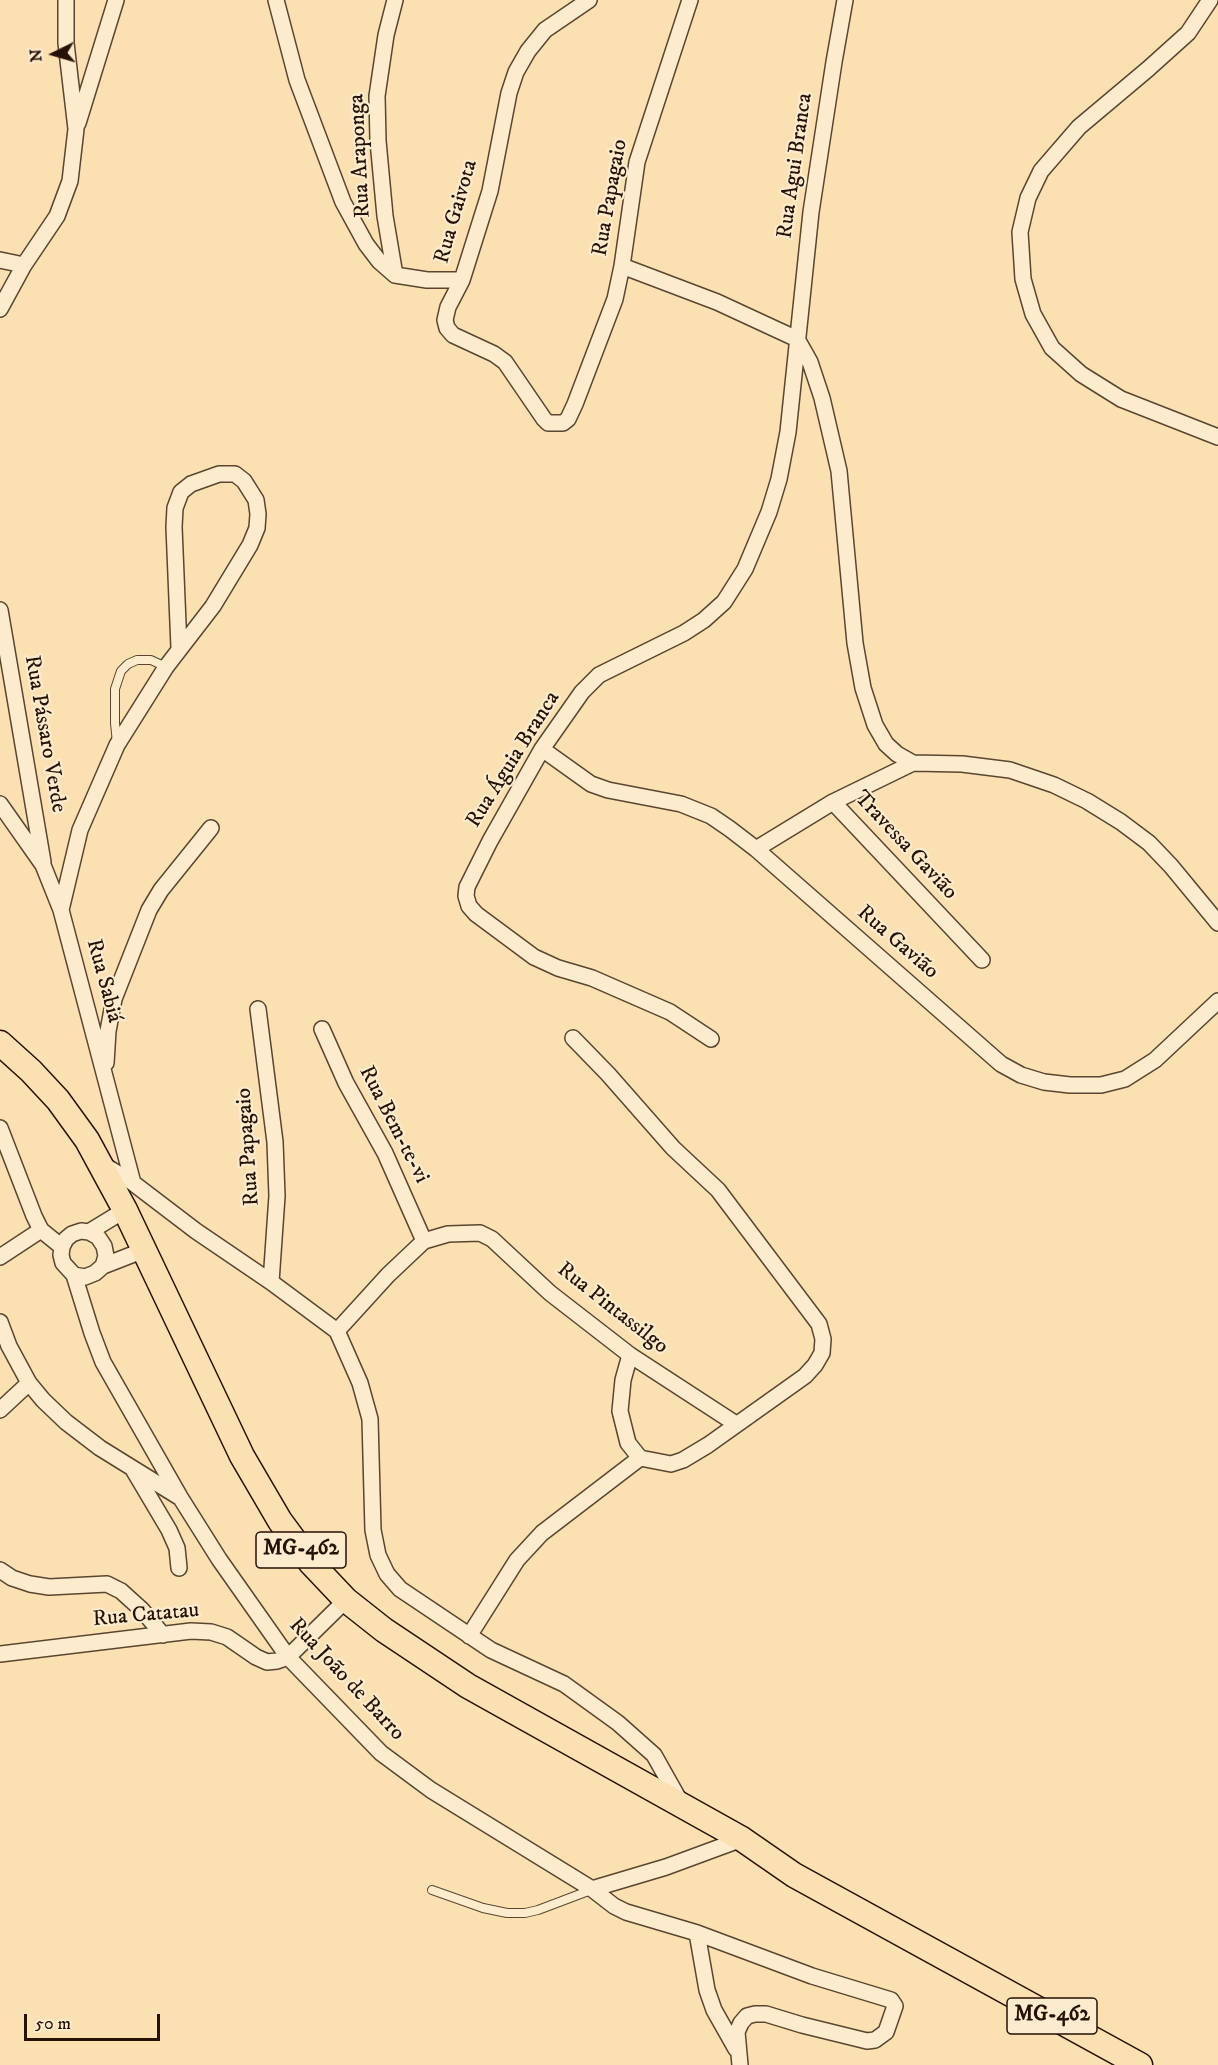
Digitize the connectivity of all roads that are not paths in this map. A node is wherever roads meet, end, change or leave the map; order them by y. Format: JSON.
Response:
{"nodes":[{"id":1,"x":66,"y":0,"type":"edge"},
{"id":2,"x":116,"y":0,"type":"edge"},
{"id":3,"x":276,"y":0,"type":"edge"},
{"id":4,"x":395,"y":0,"type":"edge"},
{"id":5,"x":588,"y":0,"type":"edge"},
{"id":6,"x":690,"y":0,"type":"edge"},
{"id":7,"x":846,"y":0,"type":"edge"},
{"id":8,"x":1210,"y":0,"type":"edge"},
{"id":9,"x":76,"y":129,"type":"junction"},
{"id":10,"x":0,"y":260,"type":"edge"},
{"id":11,"x":24,"y":265,"type":"junction"},
{"id":12,"x":622,"y":266,"type":"junction"},
{"id":13,"x":394,"y":275,"type":"junction"},
{"id":14,"x":462,"y":280,"type":"junction"},
{"id":15,"x":0,"y":309,"type":"edge"},
{"id":16,"x":797,"y":339,"type":"junction"},
{"id":17,"x":1218,"y":437,"type":"edge"},
{"id":18,"x":1,"y":614,"type":"edge"},
{"id":19,"x":179,"y":648,"type":"junction"},
{"id":20,"x":166,"y":667,"type":"junction"},
{"id":21,"x":117,"y":745,"type":"junction"},
{"id":22,"x":542,"y":749,"type":"junction"},
{"id":23,"x":913,"y":763,"type":"junction"},
{"id":24,"x":833,"y":802,"type":"junction"},
{"id":25,"x":0,"y":804,"type":"edge"},
{"id":26,"x":211,"y":828,"type":"dead end"},
{"id":27,"x":756,"y":849,"type":"junction"},
{"id":28,"x":43,"y":865,"type":"junction"},
{"id":29,"x":61,"y":910,"type":"junction"},
{"id":30,"x":1218,"y":922,"type":"edge"},
{"id":31,"x":982,"y":960,"type":"dead end"},
{"id":32,"x":1218,"y":1001,"type":"edge"},
{"id":33,"x":258,"y":1009,"type":"dead end"},
{"id":34,"x":322,"y":1029,"type":"dead end"},
{"id":35,"x":573,"y":1038,"type":"dead end"},
{"id":36,"x":711,"y":1039,"type":"dead end"},
{"id":37,"x":0,"y":1043,"type":"edge"},
{"id":38,"x":106,"y":1078,"type":"junction"},
{"id":39,"x":0,"y":1128,"type":"edge"},
{"id":40,"x":101,"y":1163,"type":"junction"},
{"id":41,"x":133,"y":1183,"type":"junction"},
{"id":42,"x":125,"y":1209,"type":"junction"},
{"id":43,"x":41,"y":1230,"type":"junction"},
{"id":44,"x":89,"y":1232,"type":"junction"},
{"id":45,"x":424,"y":1241,"type":"junction"},
{"id":46,"x":62,"y":1247,"type":"junction"},
{"id":47,"x":144,"y":1250,"type":"junction"},
{"id":48,"x":0,"y":1257,"type":"edge"},
{"id":49,"x":103,"y":1266,"type":"junction"},
{"id":50,"x":74,"y":1275,"type":"junction"},
{"id":51,"x":271,"y":1282,"type":"junction"},
{"id":52,"x":0,"y":1322,"type":"edge"},
{"id":53,"x":337,"y":1331,"type":"junction"},
{"id":54,"x":630,"y":1355,"type":"junction"},
{"id":55,"x":29,"y":1383,"type":"junction"},
{"id":56,"x":0,"y":1410,"type":"edge"},
{"id":57,"x":736,"y":1424,"type":"junction"},
{"id":58,"x":640,"y":1458,"type":"junction"},
{"id":59,"x":134,"y":1470,"type":"junction"},
{"id":60,"x":180,"y":1497,"type":"junction"},
{"id":61,"x":178,"y":1568,"type":"dead end"},
{"id":62,"x":0,"y":1570,"type":"edge"},
{"id":63,"x":346,"y":1600,"type":"junction"},
{"id":64,"x":163,"y":1635,"type":"junction"},
{"id":65,"x":469,"y":1636,"type":"junction"},
{"id":66,"x":0,"y":1654,"type":"edge"},
{"id":67,"x":288,"y":1657,"type":"junction"},
{"id":68,"x":682,"y":1806,"type":"junction"},
{"id":69,"x":742,"y":1839,"type":"junction"},
{"id":70,"x":592,"y":1889,"type":"junction"},
{"id":71,"x":432,"y":1890,"type":"dead end"},
{"id":72,"x":697,"y":1933,"type":"junction"},
{"id":73,"x":739,"y":2058,"type":"edge"},
{"id":74,"x":1140,"y":2065,"type":"edge"}],
"edges":[{"from":1,"to":9,"type":"street"},
{"from":2,"to":9,"type":"street"},
{"from":3,"to":13,"type":"street"},
{"from":4,"to":13,"type":"street","name":"Rua Araponga"},
{"from":5,"to":14,"type":"street","name":"Rua Gaivota"},
{"from":6,"to":12,"type":"street","name":"Rua Papagaio"},
{"from":7,"to":16,"type":"street","name":"Rua Agui Branca"},
{"from":8,"to":17,"type":"street"},
{"from":9,"to":11,"type":"street"},
{"from":10,"to":11,"type":"street"},
{"from":11,"to":15,"type":"street"},
{"from":12,"to":14,"type":"street","name":"Rua Papagaio"},
{"from":12,"to":16,"type":"street"},
{"from":13,"to":14,"type":"street","name":"Rua Gaivota"},
{"from":16,"to":22,"type":"street","name":"Rua Águia Branca"},
{"from":16,"to":23,"type":"street"},
{"from":18,"to":28,"type":"street","name":"Rua Pássaro Verde"},
{"from":19,"to":19,"type":"street"},
{"from":19,"to":20,"type":"street"},
{"from":20,"to":21,"type":"street"},
{"from":20,"to":21,"type":"lane"},
{"from":21,"to":29,"type":"street"},
{"from":22,"to":27,"type":"street","name":"Rua Gavião"},
{"from":22,"to":36,"type":"street","name":"Rua Águia Branca"},
{"from":23,"to":24,"type":"street"},
{"from":23,"to":30,"type":"street"},
{"from":24,"to":27,"type":"street","name":"Travessa Gavião"},
{"from":24,"to":31,"type":"street","name":"Travessa Gavião"},
{"from":25,"to":28,"type":"street","name":"Rua Sabiá"},
{"from":26,"to":38,"type":"street"},
{"from":27,"to":32,"type":"street","name":"Rua Gavião"},
{"from":28,"to":29,"type":"street","name":"Rua Sabiá"},
{"from":29,"to":38,"type":"street","name":"Rua Sabiá"},
{"from":33,"to":51,"type":"street","name":"Rua Papagaio"},
{"from":34,"to":45,"type":"street","name":"Rua Bem-te-vi"},
{"from":35,"to":57,"type":"street"},
{"from":37,"to":40,"type":"main road","number":"MG-462"},
{"from":38,"to":41,"type":"street","name":"Rua Sabiá"},
{"from":39,"to":43,"type":"street","name":"Rua João de Barro"},
{"from":40,"to":41,"type":"street"},
{"from":40,"to":42,"type":"main road","number":"MG-462"},
{"from":41,"to":51,"type":"street"},
{"from":42,"to":44,"type":"street"},
{"from":42,"to":47,"type":"main road","number":"MG-462"},
{"from":43,"to":46,"type":"street","name":"Rua João de Barro"},
{"from":43,"to":48,"type":"street"},
{"from":44,"to":46,"type":"street"},
{"from":44,"to":49,"type":"street"},
{"from":45,"to":53,"type":"street","name":"Rua Pintassilgo"},
{"from":45,"to":54,"type":"street","name":"Rua Pintassilgo"},
{"from":46,"to":50,"type":"street","name":"Rua João de Barro"},
{"from":47,"to":49,"type":"street"},
{"from":47,"to":63,"type":"main road","number":"MG-462"},
{"from":49,"to":50,"type":"street"},
{"from":50,"to":60,"type":"street","name":"Rua João de Barro"},
{"from":51,"to":53,"type":"street"},
{"from":52,"to":55,"type":"street"},
{"from":53,"to":65,"type":"street"},
{"from":54,"to":57,"type":"street","name":"Rua Pintassilgo"},
{"from":54,"to":58,"type":"street"},
{"from":55,"to":56,"type":"street"},
{"from":55,"to":59,"type":"street"},
{"from":57,"to":58,"type":"street"},
{"from":58,"to":65,"type":"street"},
{"from":59,"to":60,"type":"street"},
{"from":59,"to":61,"type":"street"},
{"from":60,"to":67,"type":"street","name":"Rua João de Barro"},
{"from":62,"to":64,"type":"street"},
{"from":63,"to":67,"type":"street"},
{"from":63,"to":68,"type":"main road","number":"MG-462"},
{"from":64,"to":66,"type":"street","name":"Rua Catatau"},
{"from":64,"to":67,"type":"street","name":"Rua Catatau"},
{"from":65,"to":68,"type":"street"},
{"from":67,"to":70,"type":"street","name":"Rua João de Barro"},
{"from":68,"to":69,"type":"main road","number":"MG-462"},
{"from":69,"to":70,"type":"street"},
{"from":69,"to":74,"type":"main road","number":"MG-462"},
{"from":70,"to":71,"type":"lane"},
{"from":70,"to":72,"type":"street","name":"Rua João de Barro"},
{"from":72,"to":73,"type":"street"},
{"from":72,"to":73,"type":"street","name":"Rua João de Barro"}]}
